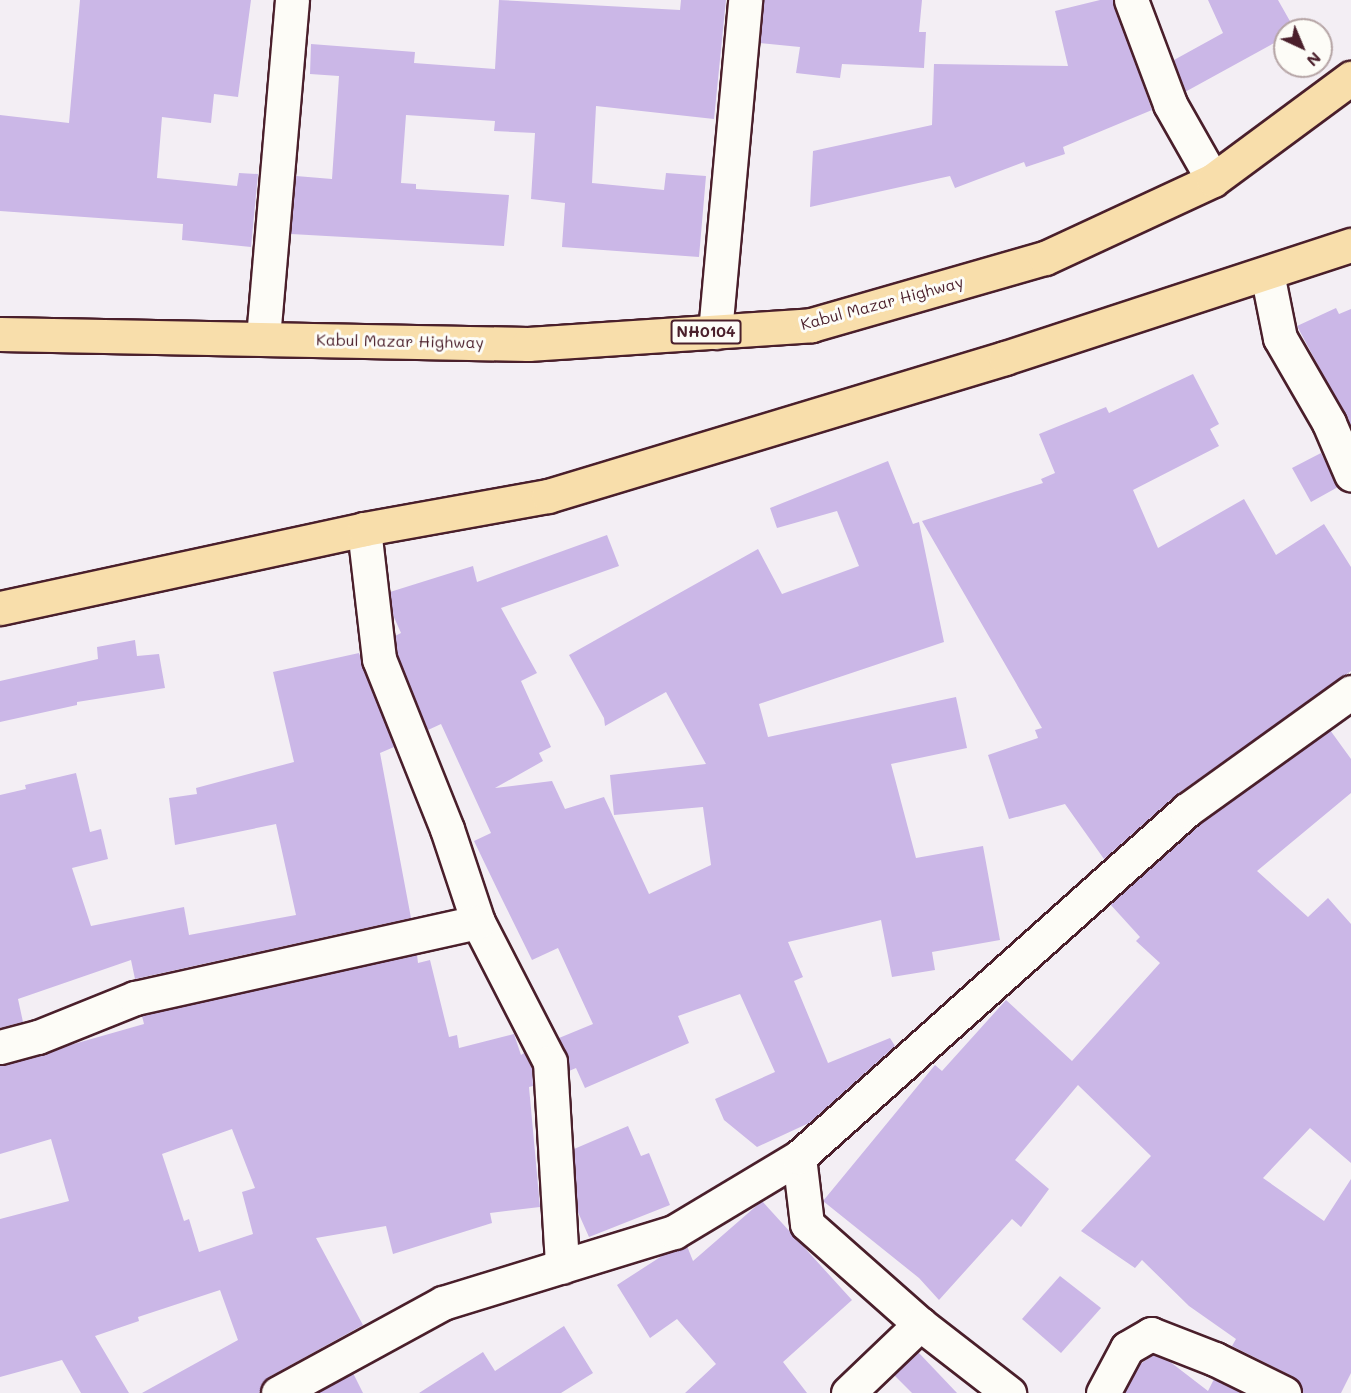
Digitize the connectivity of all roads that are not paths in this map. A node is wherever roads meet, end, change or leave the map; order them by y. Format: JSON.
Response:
{"nodes":[{"id":1,"x":292,"y":0,"type":"edge"},
{"id":2,"x":745,"y":0,"type":"edge"},
{"id":3,"x":1131,"y":0,"type":"edge"},
{"id":4,"x":1351,"y":78,"type":"edge"},
{"id":5,"x":1213,"y":180,"type":"junction"},
{"id":6,"x":1351,"y":245,"type":"edge"},
{"id":7,"x":1267,"y":273,"type":"junction"},
{"id":8,"x":715,"y":332,"type":"junction"},
{"id":9,"x":0,"y":334,"type":"edge"},
{"id":10,"x":263,"y":338,"type":"junction"},
{"id":11,"x":1351,"y":474,"type":"edge"},
{"id":12,"x":364,"y":529,"type":"junction"},
{"id":13,"x":0,"y":608,"type":"edge"},
{"id":14,"x":1351,"y":692,"type":"edge"},
{"id":15,"x":478,"y":922,"type":"junction"},
{"id":16,"x":0,"y":1047,"type":"edge"},
{"id":17,"x":799,"y":1157,"type":"junction"},
{"id":18,"x":562,"y":1267,"type":"junction"},
{"id":19,"x":920,"y":1324,"type":"junction"},
{"id":20,"x":278,"y":1393,"type":"edge"},
{"id":21,"x":848,"y":1393,"type":"edge"},
{"id":22,"x":1009,"y":1393,"type":"edge"},
{"id":23,"x":1103,"y":1393,"type":"edge"},
{"id":24,"x":1284,"y":1393,"type":"edge"}],
"edges":[{"from":1,"to":10,"type":"street"},
{"from":2,"to":8,"type":"street"},
{"from":3,"to":5,"type":"street"},
{"from":4,"to":5,"type":"highway","name":"Kabul Mazar Highway","number":"NH0104"},
{"from":5,"to":8,"type":"highway","name":"Kabul Mazar Highway","number":"NH0104"},
{"from":6,"to":7,"type":"highway"},
{"from":7,"to":11,"type":"street"},
{"from":7,"to":12,"type":"highway"},
{"from":8,"to":10,"type":"highway","name":"Kabul Mazar Highway","number":"NH0104"},
{"from":9,"to":10,"type":"highway","name":"Kabul Mazar Highway","number":"NH0104"},
{"from":12,"to":13,"type":"highway"},
{"from":12,"to":15,"type":"street"},
{"from":14,"to":17,"type":"street"},
{"from":15,"to":16,"type":"street"},
{"from":15,"to":18,"type":"street"},
{"from":17,"to":18,"type":"street"},
{"from":17,"to":19,"type":"street"},
{"from":18,"to":20,"type":"street"},
{"from":19,"to":21,"type":"street"},
{"from":19,"to":22,"type":"street"},
{"from":23,"to":24,"type":"street"}]}
